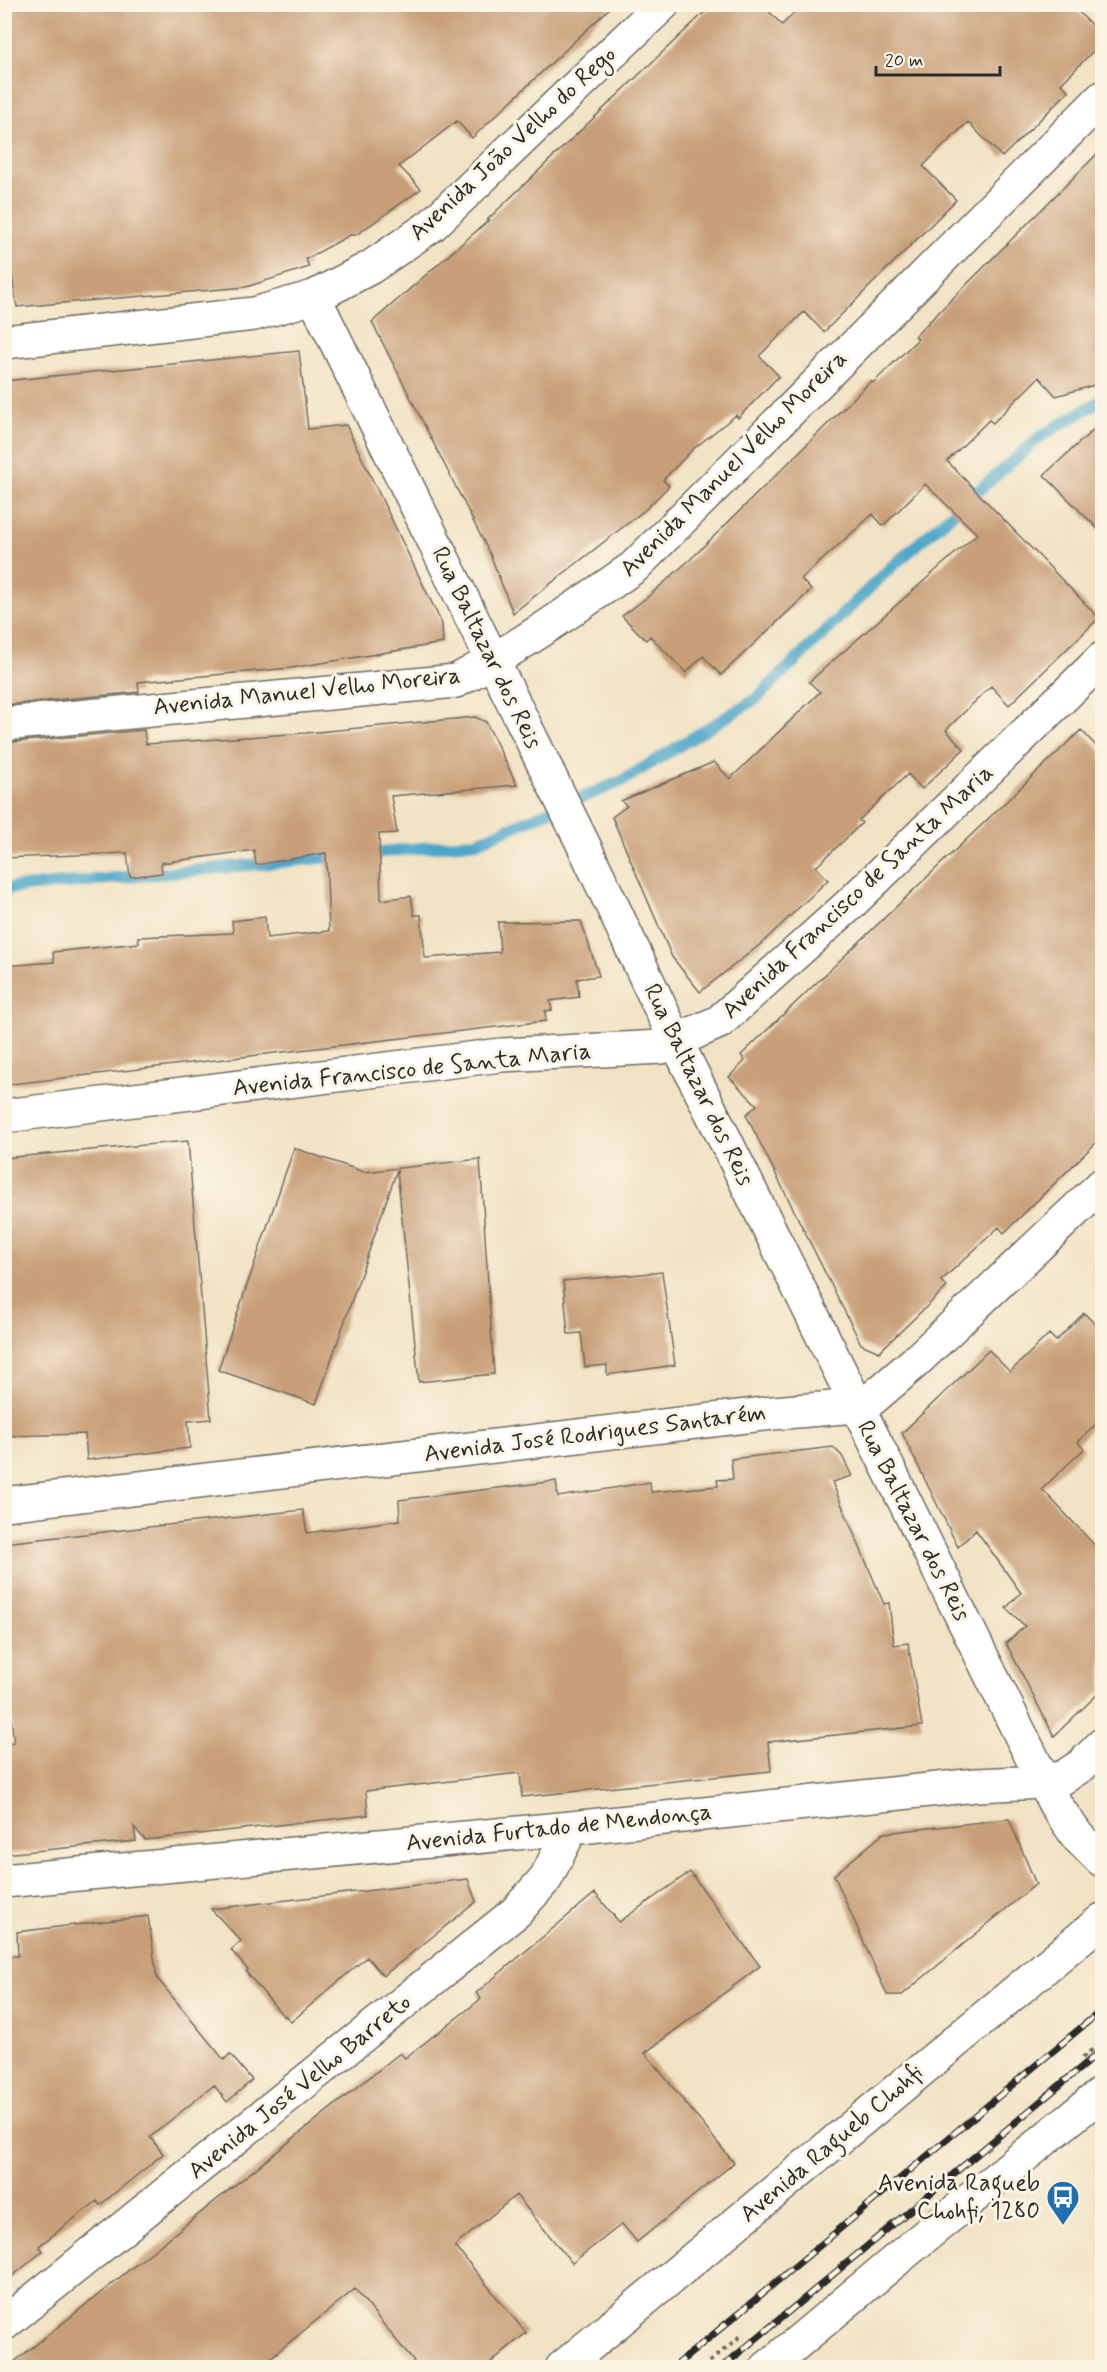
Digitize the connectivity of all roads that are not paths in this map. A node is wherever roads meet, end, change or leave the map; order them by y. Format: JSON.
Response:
{"nodes":[{"id":1,"x":663,"y":4,"type":"edge"},
{"id":2,"x":1102,"y":98,"type":"edge"},
{"id":3,"x":314,"y":297,"type":"junction"},
{"id":4,"x":4,"y":342,"type":"edge"},
{"id":5,"x":1102,"y":659,"type":"edge"},
{"id":6,"x":493,"y":662,"type":"junction"},
{"id":7,"x":4,"y":724,"type":"edge"},
{"id":8,"x":676,"y":1041,"type":"junction"},
{"id":9,"x":4,"y":1116,"type":"edge"},
{"id":10,"x":1102,"y":1185,"type":"edge"},
{"id":11,"x":856,"y":1406,"type":"junction"},
{"id":12,"x":4,"y":1504,"type":"edge"},
{"id":13,"x":1102,"y":1745,"type":"edge"},
{"id":14,"x":1044,"y":1782,"type":"junction"},
{"id":15,"x":571,"y":1828,"type":"junction"},
{"id":16,"x":1102,"y":1860,"type":"edge"},
{"id":17,"x":4,"y":1881,"type":"edge"},
{"id":18,"x":1102,"y":1920,"type":"edge"},
{"id":19,"x":1102,"y":2093,"type":"edge"},
{"id":20,"x":4,"y":2324,"type":"edge"},
{"id":21,"x":562,"y":2367,"type":"edge"},
{"id":22,"x":768,"y":2367,"type":"edge"}],
"edges":[{"from":1,"to":3,"type":"main road","name":"Avenida João Velho do Rego"},
{"from":2,"to":6,"type":"main road","name":"Avenida Manuel Velho Moreira"},
{"from":3,"to":4,"type":"main road","name":"Avenida João Velho do Rego"},
{"from":3,"to":6,"type":"main road","name":"Rua Baltazar dos Reis"},
{"from":5,"to":8,"type":"main road","name":"Avenida Francisco de Santa Maria"},
{"from":6,"to":7,"type":"main road","name":"Avenida Manuel Velho Moreira"},
{"from":6,"to":8,"type":"main road","name":"Rua Baltazar dos Reis"},
{"from":8,"to":9,"type":"main road","name":"Avenida Francisco de Santa Maria"},
{"from":8,"to":11,"type":"main road","name":"Rua Baltazar dos Reis"},
{"from":10,"to":11,"type":"main road","name":"Avenida José Rodrigues Santarém"},
{"from":11,"to":12,"type":"main road","name":"Avenida José Rodrigues Santarém"},
{"from":11,"to":14,"type":"main road","name":"Rua Baltazar dos Reis"},
{"from":13,"to":14,"type":"main road","name":"Avenida Furtado de Mendonça"},
{"from":14,"to":15,"type":"main road","name":"Avenida Furtado de Mendonça"},
{"from":14,"to":16,"type":"main road","name":"Rua Baltazar dos Reis"},
{"from":15,"to":17,"type":"main road","name":"Avenida Furtado de Mendonça"},
{"from":15,"to":20,"type":"main road","name":"Avenida José Velho Barreto"},
{"from":18,"to":21,"type":"main road","name":"Avenida Ragueb Chohfi"},
{"from":19,"to":22,"type":"main road"}]}
